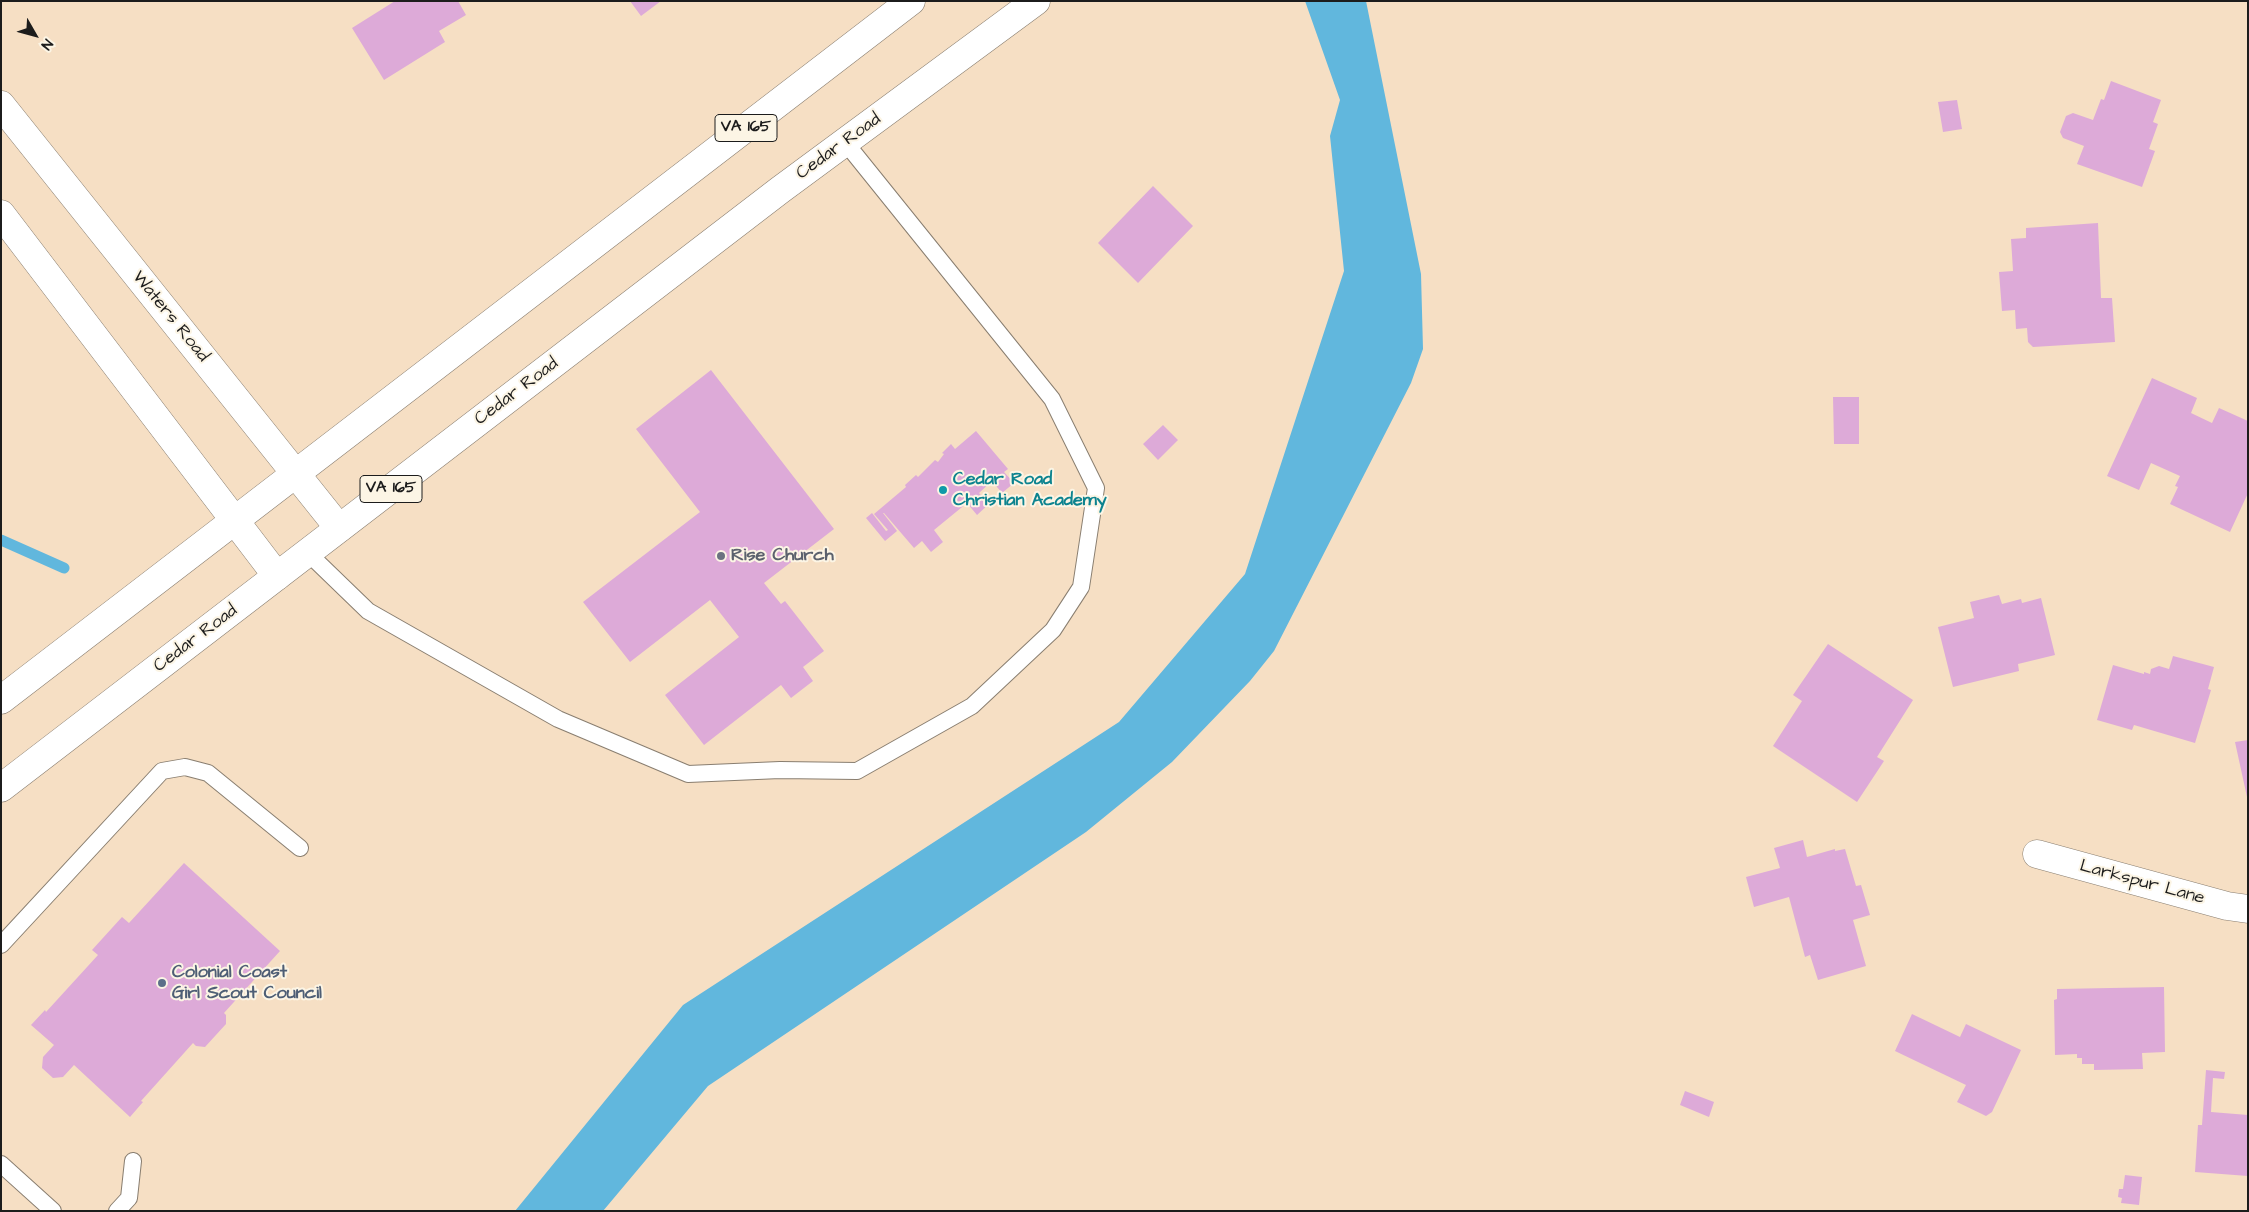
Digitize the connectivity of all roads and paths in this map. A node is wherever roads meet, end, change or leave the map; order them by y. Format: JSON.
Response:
{"nodes":[{"id":1,"x":911,"y":1,"type":"edge"},
{"id":2,"x":1036,"y":1,"type":"edge"},
{"id":3,"x":1,"y":105,"type":"edge"},
{"id":4,"x":845,"y":142,"type":"junction"},
{"id":5,"x":1,"y":214,"type":"edge"},
{"id":6,"x":295,"y":474,"type":"junction"},
{"id":7,"x":234,"y":520,"type":"junction"},
{"id":8,"x":339,"y":528,"type":"junction"},
{"id":9,"x":308,"y":553,"type":"junction"},
{"id":10,"x":277,"y":576,"type":"junction"},
{"id":11,"x":1,"y":700,"type":"edge"},
{"id":12,"x":1,"y":788,"type":"edge"},
{"id":13,"x":300,"y":848,"type":"dead end"},
{"id":14,"x":2037,"y":854,"type":"dead end"},
{"id":15,"x":2248,"y":909,"type":"edge"},
{"id":16,"x":1,"y":946,"type":"edge"},
{"id":17,"x":133,"y":1161,"type":"dead end"},
{"id":18,"x":1,"y":1164,"type":"edge"},
{"id":19,"x":53,"y":1211,"type":"edge"},
{"id":20,"x":117,"y":1211,"type":"edge"}],
"edges":[{"from":1,"to":6,"type":"main road","number":"VA 165"},
{"from":2,"to":4,"type":"main road","name":"Cedar Road","number":"VA 165"},
{"from":3,"to":6,"type":"main road","name":"Waters Road"},
{"from":4,"to":8,"type":"main road","name":"Cedar Road","number":"VA 165"},
{"from":4,"to":9,"type":"lane"},
{"from":5,"to":7,"type":"main road"},
{"from":6,"to":7,"type":"main road","number":"VA 165"},
{"from":6,"to":8,"type":"main road","name":"Waters Road"},
{"from":7,"to":10,"type":"main road"},
{"from":7,"to":11,"type":"main road","number":"VA 165"},
{"from":8,"to":9,"type":"main road","name":"Cedar Road","number":"VA 165"},
{"from":9,"to":10,"type":"main road","name":"Cedar Road","number":"VA 165"},
{"from":10,"to":12,"type":"main road","name":"Cedar Road","number":"VA 165"},
{"from":13,"to":16,"type":"lane"},
{"from":14,"to":15,"type":"main road","name":"Larkspur Lane"},
{"from":17,"to":20,"type":"lane"},
{"from":18,"to":19,"type":"lane"}]}
